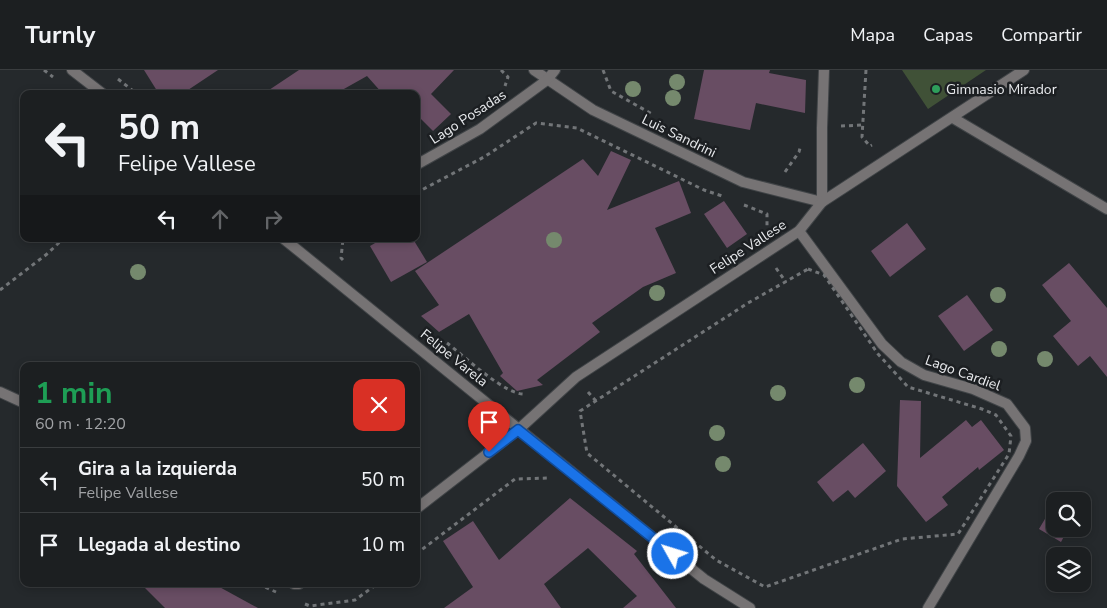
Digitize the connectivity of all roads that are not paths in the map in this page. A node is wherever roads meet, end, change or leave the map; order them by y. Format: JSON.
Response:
{"nodes":[{"id":1,"x":72,"y":70,"type":"edge"},
{"id":2,"x":534,"y":70,"type":"edge"},
{"id":3,"x":555,"y":70,"type":"edge"},
{"id":4,"x":824,"y":70,"type":"edge"},
{"id":5,"x":1024,"y":70,"type":"edge"},
{"id":6,"x":546,"y":80,"type":"junction"},
{"id":7,"x":98,"y":90,"type":"edge"},
{"id":8,"x":952,"y":118,"type":"junction"},
{"id":9,"x":420,"y":163,"type":"edge"},
{"id":10,"x":822,"y":202,"type":"junction"},
{"id":11,"x":1107,"y":209,"type":"edge"},
{"id":12,"x":799,"y":230,"type":"junction"},
{"id":13,"x":290,"y":242,"type":"edge"},
{"id":14,"x":0,"y":392,"type":"edge"},
{"id":15,"x":20,"y":401,"type":"edge"},
{"id":16,"x":518,"y":430,"type":"junction"},
{"id":17,"x":420,"y":506,"type":"edge"},
{"id":18,"x":750,"y":608,"type":"edge"},
{"id":19,"x":928,"y":608,"type":"edge"}],
"edges":[{"from":1,"to":7,"type":"street"},
{"from":2,"to":6,"type":"street","name":"Luis Sandrini"},
{"from":3,"to":6,"type":"street","name":"Lago Posadas"},
{"from":4,"to":10,"type":"street"},
{"from":5,"to":8,"type":"street","name":"Felipe Vallese"},
{"from":6,"to":9,"type":"street","name":"Lago Posadas"},
{"from":6,"to":10,"type":"street","name":"Luis Sandrini"},
{"from":8,"to":10,"type":"street","name":"Felipe Vallese"},
{"from":8,"to":11,"type":"street"},
{"from":10,"to":12,"type":"street","name":"Felipe Vallese"},
{"from":12,"to":16,"type":"street","name":"Felipe Vallese"},
{"from":12,"to":19,"type":"street","name":"Lago Cardiel"},
{"from":13,"to":16,"type":"street","name":"Felipe Varela"},
{"from":14,"to":15,"type":"street"},
{"from":16,"to":17,"type":"street","name":"Felipe Vallese"},
{"from":16,"to":18,"type":"street","name":"Felipe Varela"}]}
